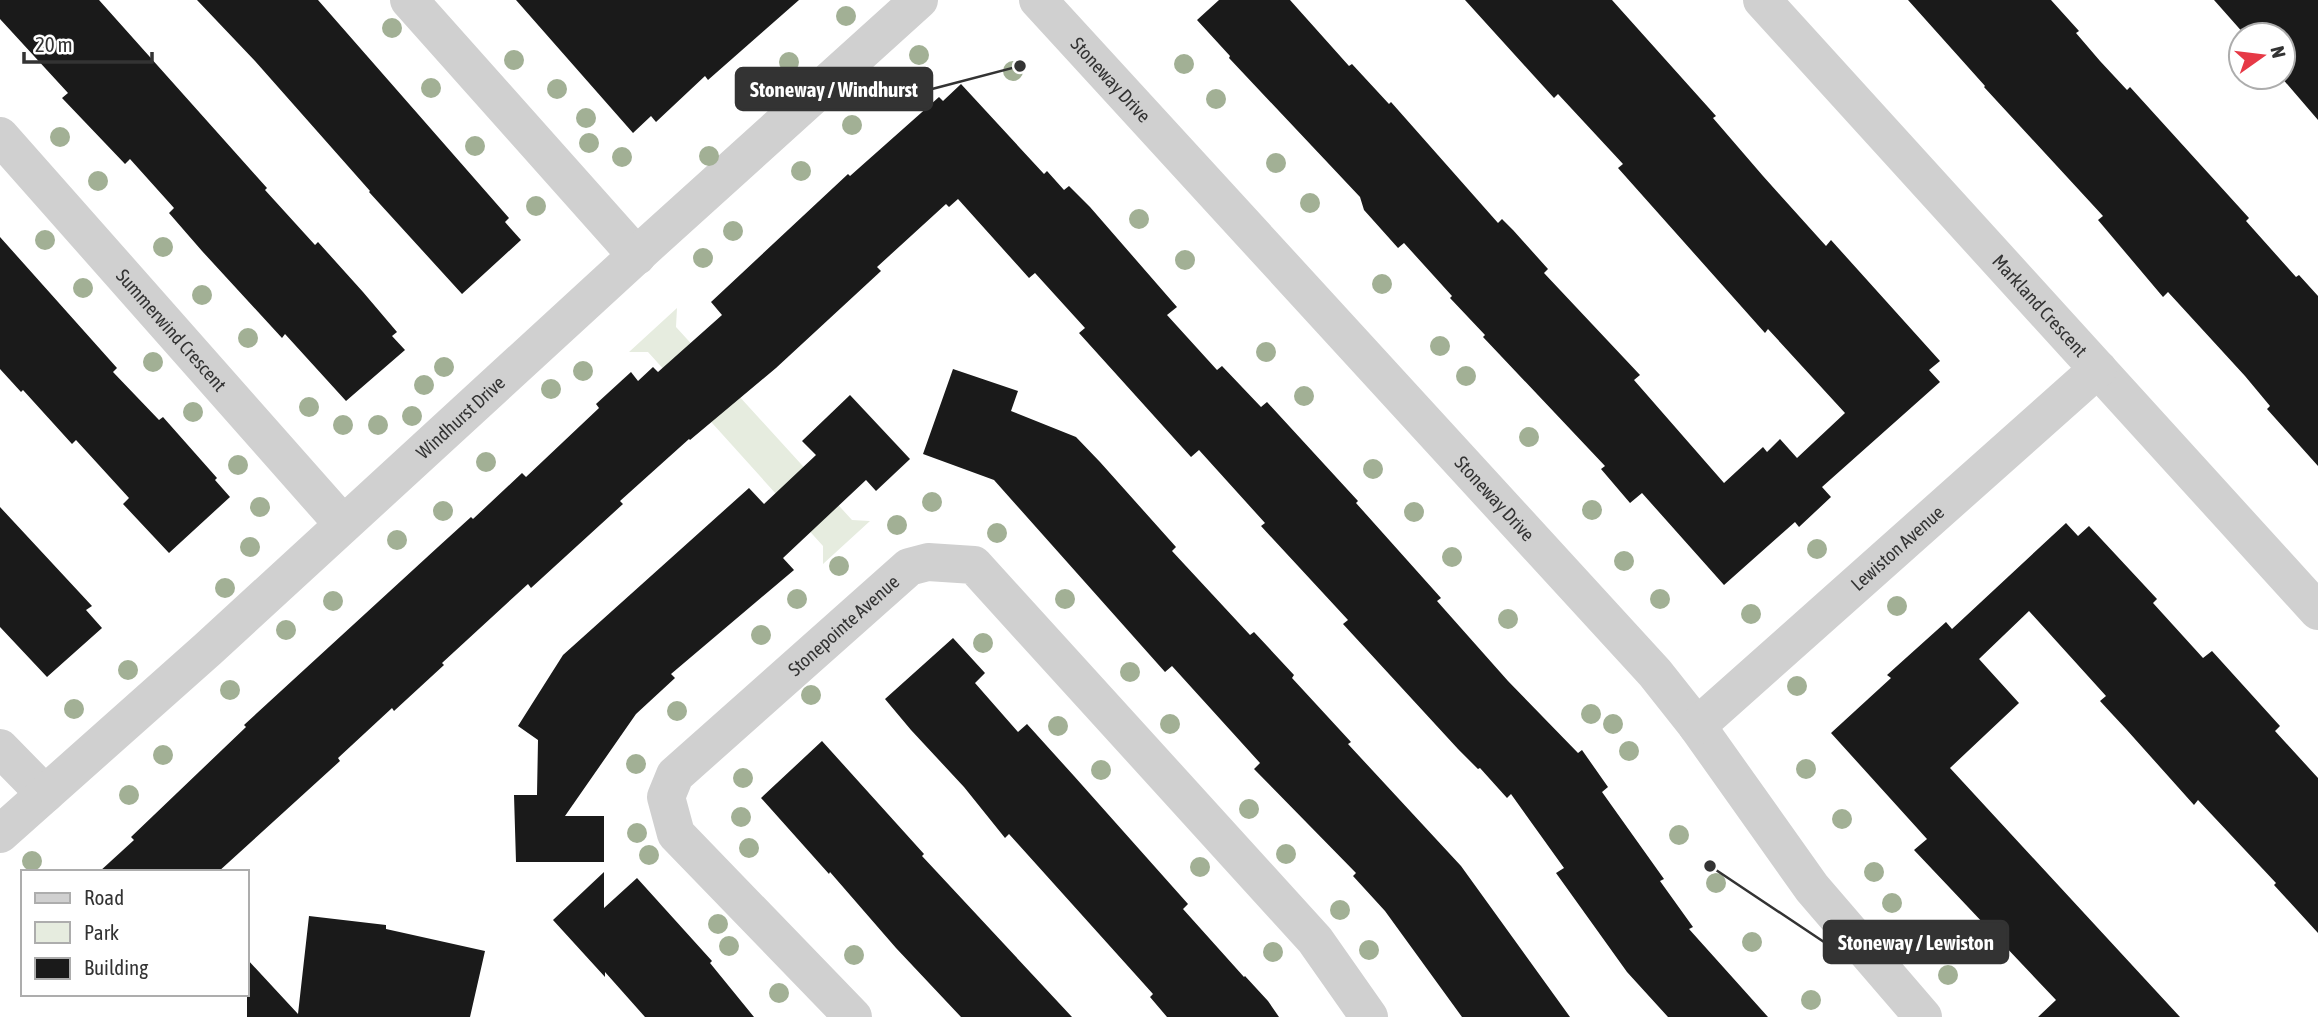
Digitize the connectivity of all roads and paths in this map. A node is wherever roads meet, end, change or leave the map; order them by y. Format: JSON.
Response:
{"nodes":[{"id":1,"x":409,"y":0,"type":"edge"},
{"id":2,"x":919,"y":0,"type":"edge"},
{"id":3,"x":1038,"y":0,"type":"edge"},
{"id":4,"x":1762,"y":0,"type":"edge"},
{"id":5,"x":0,"y":136,"type":"edge"},
{"id":6,"x":637,"y":256,"type":"junction"},
{"id":7,"x":2098,"y":369,"type":"junction"},
{"id":8,"x":344,"y":524,"type":"junction"},
{"id":9,"x":2318,"y":611,"type":"edge"},
{"id":10,"x":1697,"y":726,"type":"junction"},
{"id":11,"x":0,"y":748,"type":"edge"},
{"id":12,"x":45,"y":794,"type":"junction"},
{"id":13,"x":0,"y":834,"type":"edge"},
{"id":14,"x":853,"y":1017,"type":"edge"},
{"id":15,"x":1369,"y":1017,"type":"edge"},
{"id":16,"x":1923,"y":1017,"type":"edge"}],
"edges":[{"from":1,"to":6,"type":"street"},
{"from":2,"to":6,"type":"street","name":"Windhurst Drive"},
{"from":3,"to":10,"type":"street","name":"Stoneway Drive"},
{"from":4,"to":7,"type":"street","name":"Markland Crescent"},
{"from":5,"to":8,"type":"street","name":"Summerwind Crescent"},
{"from":6,"to":8,"type":"street","name":"Windhurst Drive"},
{"from":7,"to":9,"type":"street","name":"Markland Crescent"},
{"from":7,"to":10,"type":"street","name":"Lewiston Avenue"},
{"from":8,"to":12,"type":"street","name":"Windhurst Drive"},
{"from":10,"to":16,"type":"street","name":"Stoneway Drive"},
{"from":11,"to":12,"type":"street"},
{"from":12,"to":13,"type":"street","name":"Windhurst Drive"},
{"from":14,"to":15,"type":"street","name":"Stonepointe Avenue"}]}
